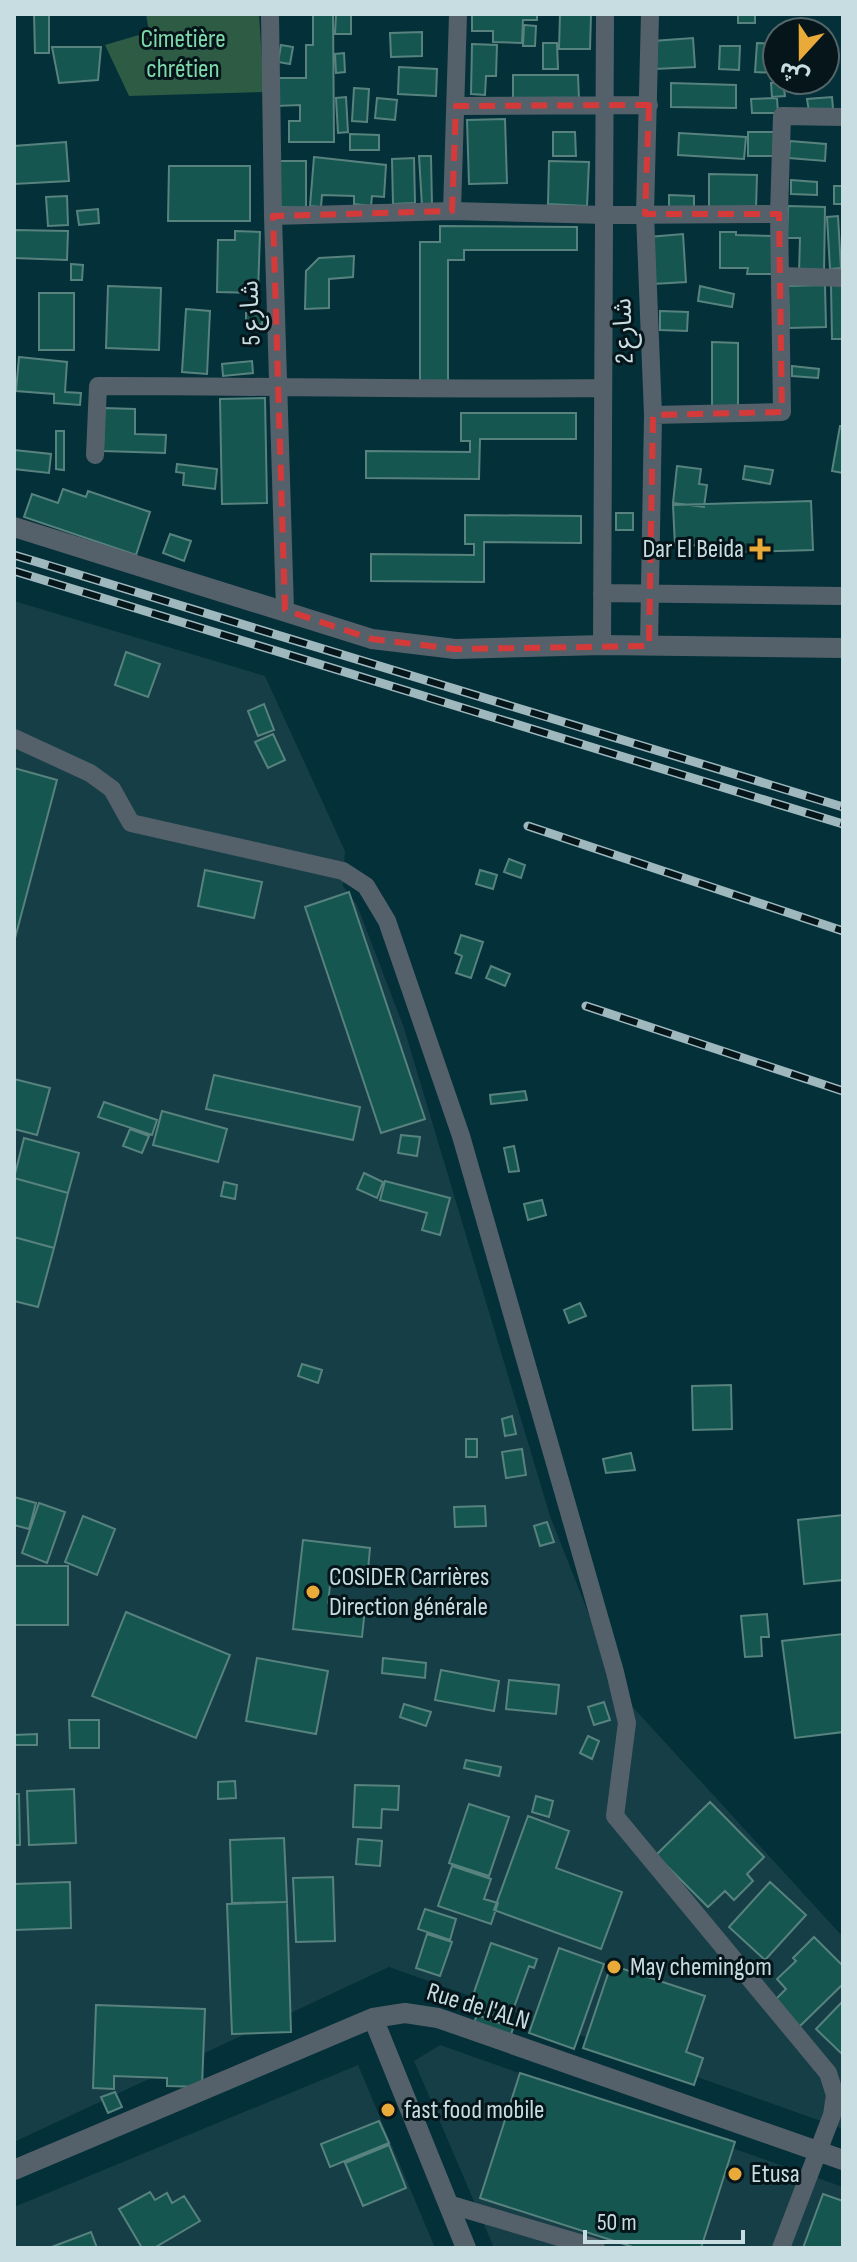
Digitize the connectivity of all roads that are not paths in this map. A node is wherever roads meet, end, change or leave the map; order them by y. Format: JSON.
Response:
{"nodes":[{"id":1,"x":270,"y":14,"type":"edge"},
{"id":2,"x":458,"y":14,"type":"edge"},
{"id":3,"x":605,"y":14,"type":"edge"},
{"id":4,"x":652,"y":14,"type":"edge"},
{"id":5,"x":604,"y":104,"type":"junction"},
{"id":6,"x":649,"y":105,"type":"junction"},
{"id":7,"x":456,"y":106,"type":"junction"},
{"id":8,"x":843,"y":117,"type":"edge"},
{"id":9,"x":452,"y":211,"type":"junction"},
{"id":10,"x":645,"y":214,"type":"junction"},
{"id":11,"x":779,"y":214,"type":"junction"},
{"id":12,"x":605,"y":215,"type":"junction"},
{"id":13,"x":273,"y":216,"type":"junction"},
{"id":14,"x":781,"y":276,"type":"junction"},
{"id":15,"x":843,"y":278,"type":"edge"},
{"id":16,"x":280,"y":386,"type":"junction"},
{"id":17,"x":602,"y":388,"type":"junction"},
{"id":18,"x":653,"y":415,"type":"junction"},
{"id":19,"x":95,"y":455,"type":"dead end"},
{"id":20,"x":14,"y":527,"type":"edge"},
{"id":21,"x":602,"y":593,"type":"junction"},
{"id":22,"x":649,"y":594,"type":"junction"},
{"id":23,"x":843,"y":596,"type":"edge"},
{"id":24,"x":285,"y":610,"type":"junction"},
{"id":25,"x":602,"y":645,"type":"junction"},
{"id":26,"x":649,"y":646,"type":"junction"},
{"id":27,"x":843,"y":648,"type":"edge"},
{"id":28,"x":14,"y":738,"type":"edge"},
{"id":29,"x":373,"y":2018,"type":"junction"},
{"id":30,"x":818,"y":2151,"type":"junction"},
{"id":31,"x":843,"y":2160,"type":"edge"},
{"id":32,"x":14,"y":2170,"type":"edge"},
{"id":33,"x":448,"y":2204,"type":"junction"},
{"id":34,"x":466,"y":2248,"type":"edge"},
{"id":35,"x":596,"y":2248,"type":"edge"},
{"id":36,"x":781,"y":2248,"type":"edge"}],
"edges":[{"from":1,"to":13,"type":"street","name":"شارع 5"},
{"from":2,"to":7,"type":"street"},
{"from":3,"to":5,"type":"street","name":"شارع 2"},
{"from":4,"to":6,"type":"street","name":"شارع 2"},
{"from":5,"to":6,"type":"street"},
{"from":5,"to":7,"type":"street"},
{"from":5,"to":12,"type":"street","name":"شارع 2"},
{"from":6,"to":10,"type":"street","name":"شارع 2"},
{"from":7,"to":9,"type":"street"},
{"from":8,"to":11,"type":"street"},
{"from":9,"to":12,"type":"street"},
{"from":9,"to":13,"type":"street"},
{"from":10,"to":11,"type":"street"},
{"from":10,"to":12,"type":"street"},
{"from":10,"to":18,"type":"street","name":"شارع 2"},
{"from":11,"to":14,"type":"street"},
{"from":12,"to":17,"type":"street","name":"شارع 2"},
{"from":13,"to":16,"type":"street","name":"شارع 5"},
{"from":14,"to":15,"type":"street"},
{"from":14,"to":18,"type":"street"},
{"from":16,"to":17,"type":"street"},
{"from":16,"to":19,"type":"street"},
{"from":16,"to":24,"type":"street","name":"شارع 5"},
{"from":17,"to":21,"type":"street","name":"شارع 2"},
{"from":18,"to":22,"type":"street","name":"شارع 2"},
{"from":20,"to":24,"type":"street"},
{"from":21,"to":22,"type":"street"},
{"from":21,"to":25,"type":"street","name":"شارع 2"},
{"from":22,"to":23,"type":"street"},
{"from":22,"to":26,"type":"street","name":"شارع 2"},
{"from":24,"to":25,"type":"street"},
{"from":25,"to":26,"type":"street"},
{"from":26,"to":27,"type":"street"},
{"from":28,"to":30,"type":"street"},
{"from":29,"to":30,"type":"street","name":"Rue de l'ALN"},
{"from":29,"to":32,"type":"street","name":"Rue de l'ALN"},
{"from":29,"to":33,"type":"street"},
{"from":30,"to":31,"type":"street","name":"Rue de l'ALN"},
{"from":30,"to":36,"type":"street"},
{"from":33,"to":34,"type":"street"},
{"from":33,"to":35,"type":"street"}]}
